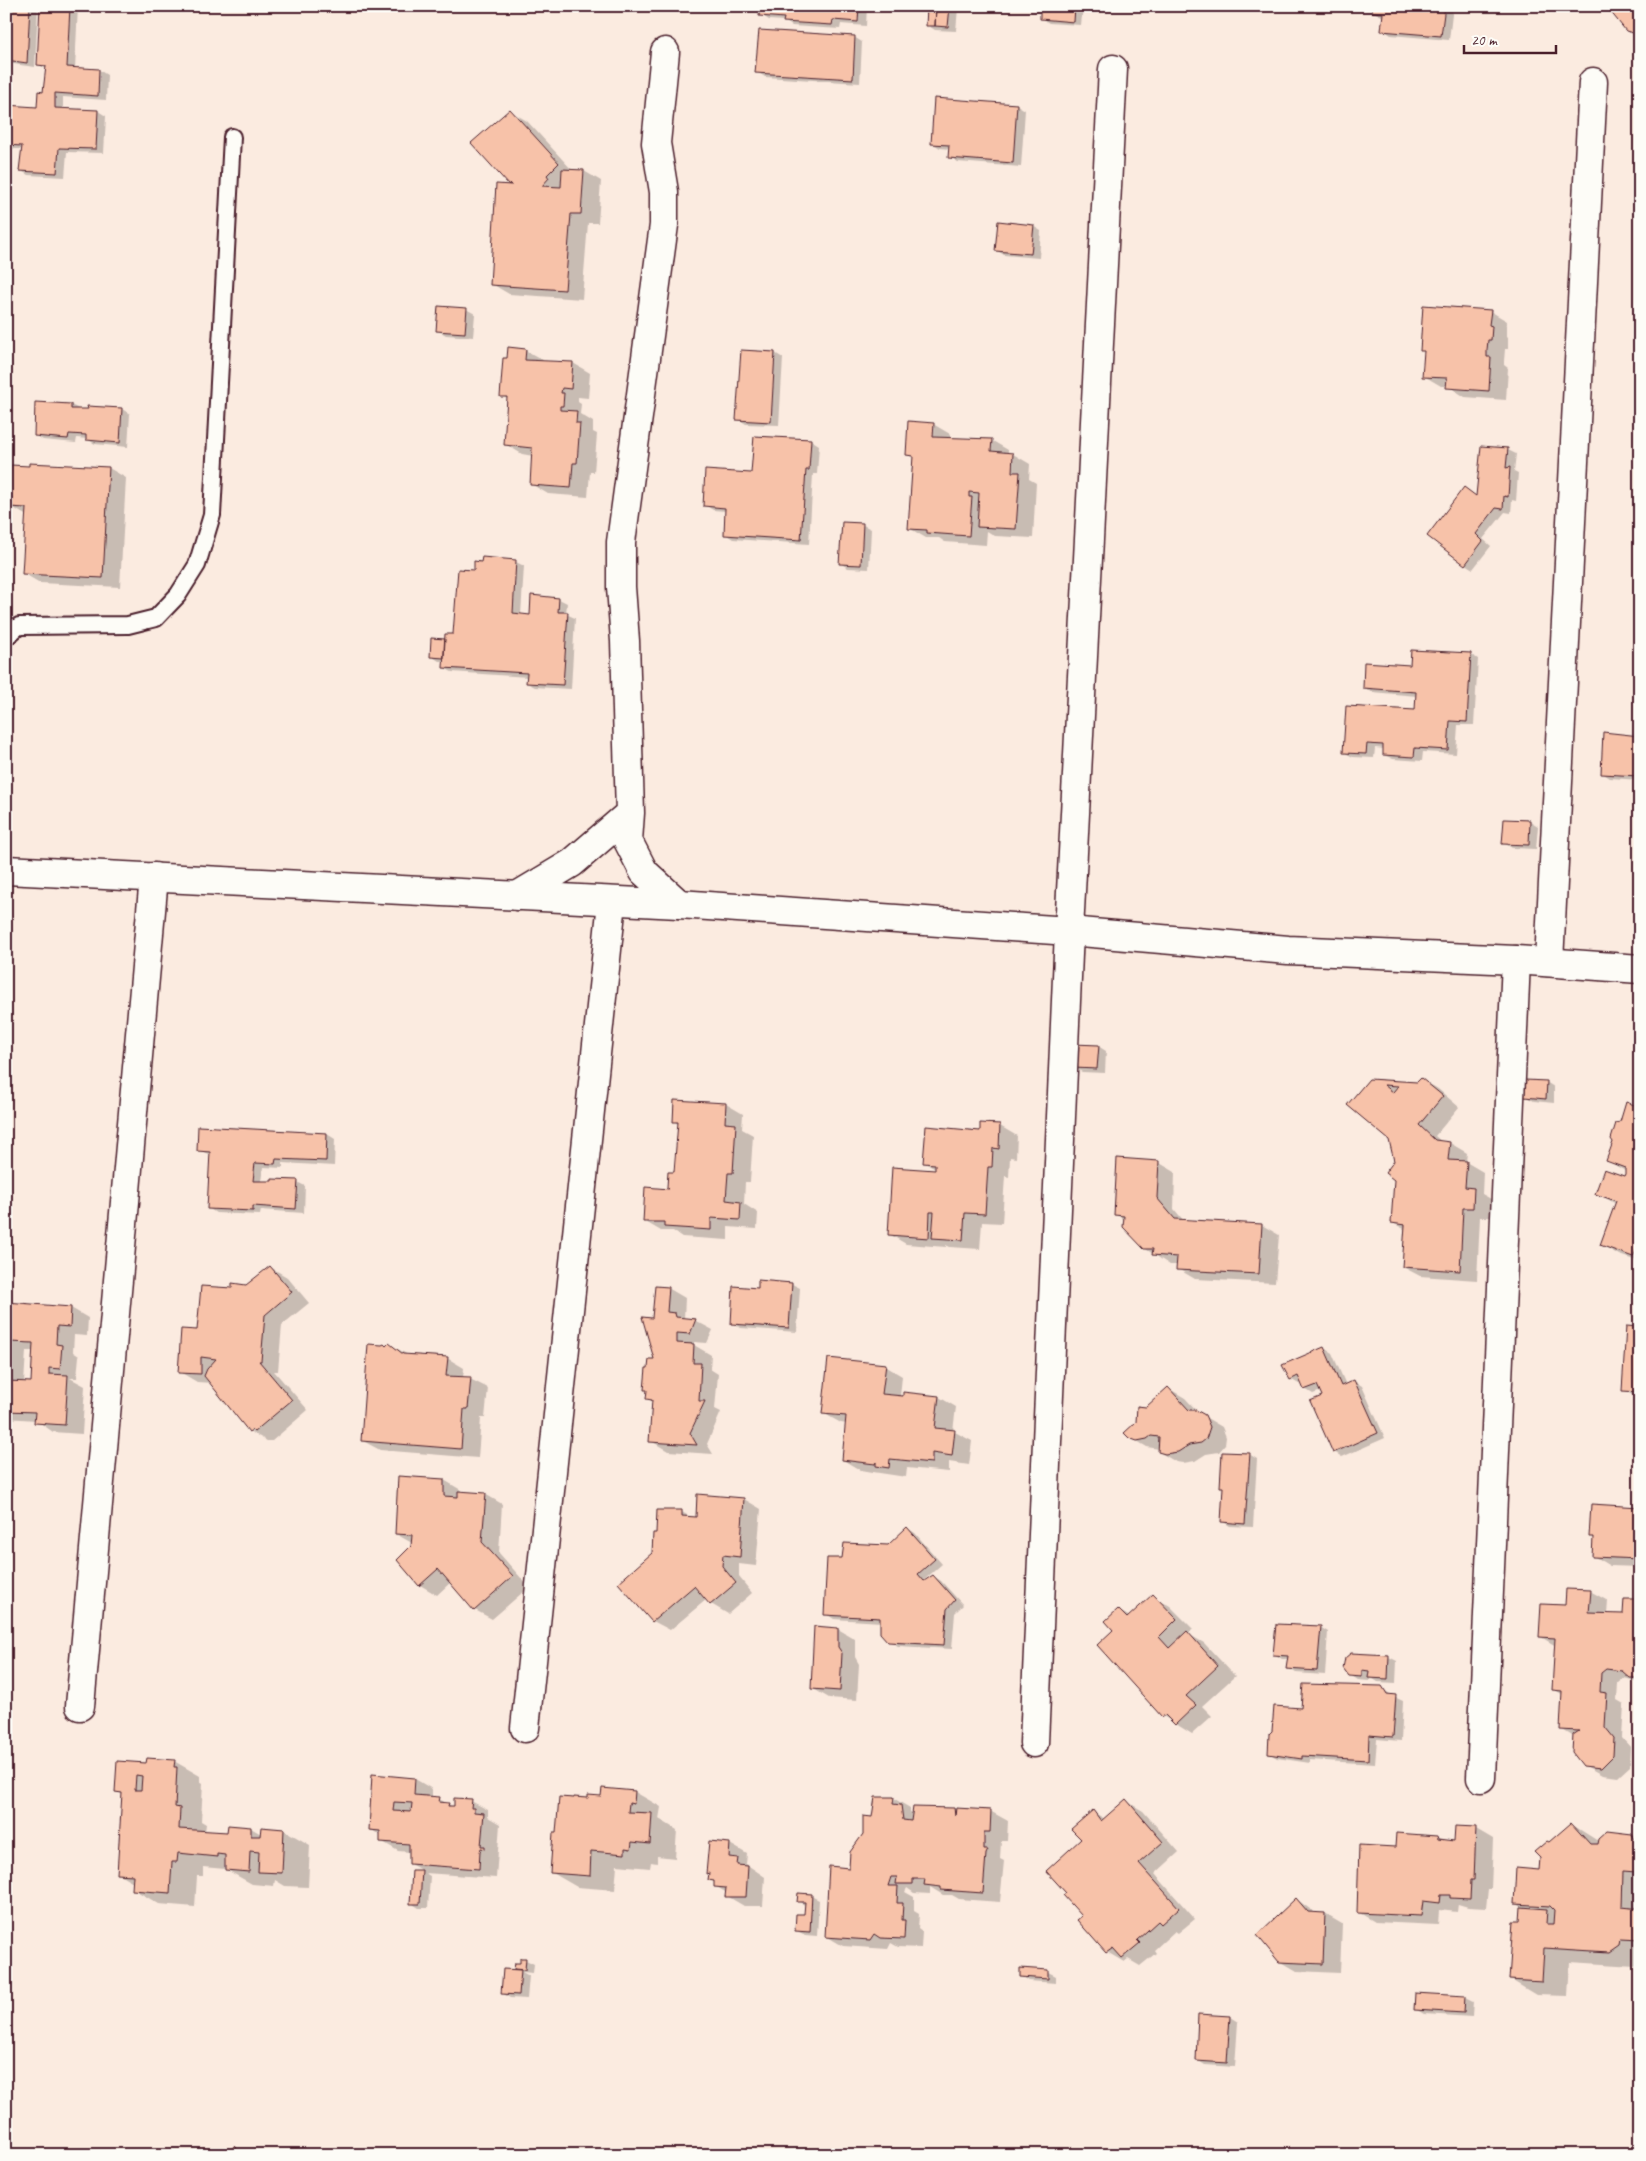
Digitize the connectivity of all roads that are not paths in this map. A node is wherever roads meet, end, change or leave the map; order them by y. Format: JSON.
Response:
{"nodes":[{"id":1,"x":665,"y":52,"type":"dead end"},
{"id":2,"x":1113,"y":69,"type":"dead end"},
{"id":3,"x":1593,"y":82,"type":"dead end"},
{"id":4,"x":232,"y":137,"type":"dead end"},
{"id":5,"x":6,"y":637,"type":"edge"},
{"id":6,"x":630,"y":813,"type":"junction"},
{"id":7,"x":6,"y":870,"type":"edge"},
{"id":8,"x":154,"y":877,"type":"junction"},
{"id":9,"x":517,"y":896,"type":"junction"},
{"id":10,"x":612,"y":902,"type":"junction"},
{"id":11,"x":679,"y":904,"type":"junction"},
{"id":12,"x":1069,"y":931,"type":"junction"},
{"id":13,"x":1516,"y":960,"type":"junction"},
{"id":14,"x":1549,"y":962,"type":"junction"},
{"id":15,"x":1640,"y":969,"type":"edge"},
{"id":16,"x":80,"y":1706,"type":"dead end"},
{"id":17,"x":525,"y":1728,"type":"dead end"},
{"id":18,"x":1034,"y":1743,"type":"dead end"},
{"id":19,"x":1481,"y":1778,"type":"dead end"}],
"edges":[{"from":1,"to":6,"type":"street"},
{"from":2,"to":12,"type":"street"},
{"from":3,"to":14,"type":"street"},
{"from":4,"to":5,"type":"lane"},
{"from":6,"to":9,"type":"street"},
{"from":6,"to":11,"type":"street"},
{"from":7,"to":8,"type":"street"},
{"from":8,"to":9,"type":"street"},
{"from":8,"to":16,"type":"street"},
{"from":9,"to":10,"type":"street"},
{"from":10,"to":11,"type":"street"},
{"from":10,"to":17,"type":"street"},
{"from":11,"to":12,"type":"street"},
{"from":12,"to":13,"type":"street"},
{"from":12,"to":18,"type":"street"},
{"from":13,"to":14,"type":"street"},
{"from":13,"to":19,"type":"street"},
{"from":14,"to":15,"type":"street"}]}
